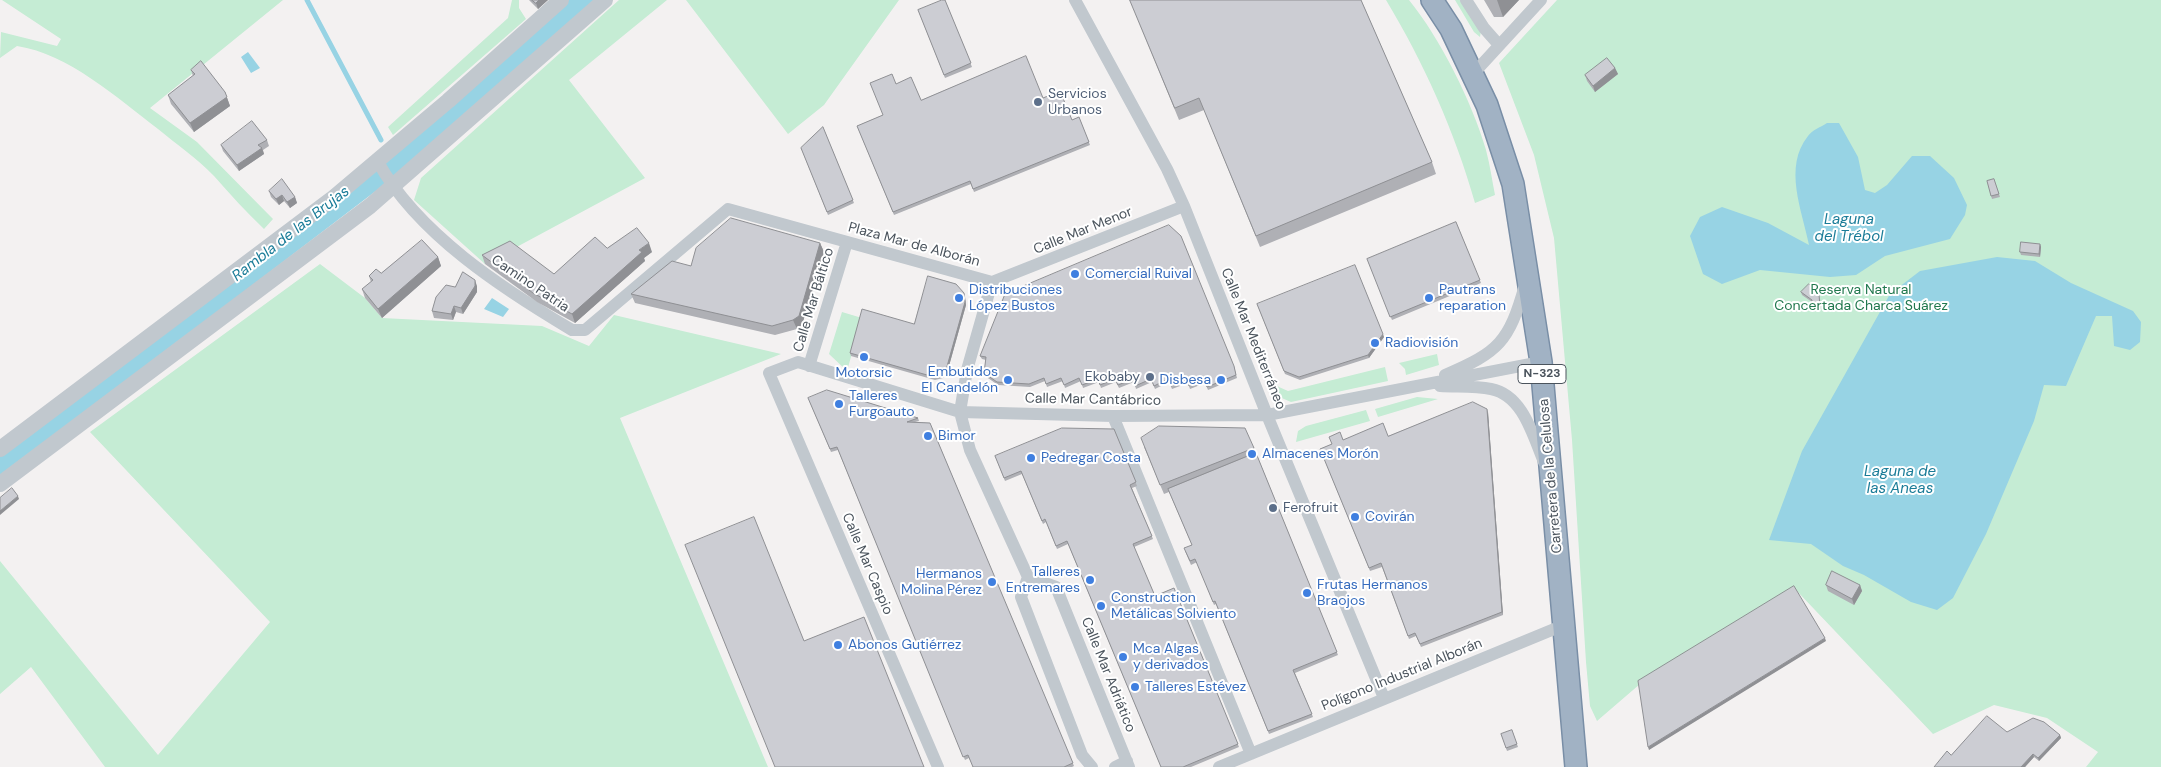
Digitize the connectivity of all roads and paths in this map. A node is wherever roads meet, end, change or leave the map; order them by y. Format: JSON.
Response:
{"nodes":[{"id":1,"x":561,"y":0,"type":"edge"},
{"id":2,"x":605,"y":0,"type":"edge"},
{"id":3,"x":1075,"y":0,"type":"edge"},
{"id":4,"x":1432,"y":0,"type":"edge"},
{"id":5,"x":1466,"y":0,"type":"edge"},
{"id":6,"x":1541,"y":0,"type":"edge"},
{"id":7,"x":1499,"y":45,"type":"junction"},
{"id":8,"x":1473,"y":74,"type":"junction"},
{"id":9,"x":379,"y":164,"type":"junction"},
{"id":10,"x":392,"y":184,"type":"junction"},
{"id":11,"x":1184,"y":206,"type":"junction"},
{"id":12,"x":728,"y":210,"type":"joint"},
{"id":13,"x":847,"y":242,"type":"junction"},
{"id":14,"x":1528,"y":276,"type":"junction"},
{"id":15,"x":992,"y":282,"type":"junction"},
{"id":16,"x":1541,"y":362,"type":"junction"},
{"id":17,"x":809,"y":366,"type":"junction"},
{"id":18,"x":769,"y":373,"type":"joint"},
{"id":19,"x":1423,"y":385,"type":"junction"},
{"id":20,"x":960,"y":412,"type":"junction"},
{"id":21,"x":1267,"y":415,"type":"junction"},
{"id":22,"x":1112,"y":416,"type":"junction"},
{"id":23,"x":0,"y":449,"type":"edge"},
{"id":24,"x":1551,"y":478,"type":"junction"},
{"id":25,"x":0,"y":484,"type":"edge"},
{"id":26,"x":1028,"y":577,"type":"junction"},
{"id":27,"x":1564,"y":625,"type":"junction"},
{"id":28,"x":1384,"y":698,"type":"junction"},
{"id":29,"x":1251,"y":754,"type":"junction"},
{"id":30,"x":1124,"y":765,"type":"edge"},
{"id":31,"x":938,"y":767,"type":"edge"},
{"id":32,"x":1092,"y":767,"type":"edge"},
{"id":33,"x":1219,"y":767,"type":"edge"},
{"id":34,"x":1576,"y":767,"type":"edge"}],
"edges":[{"from":1,"to":9,"type":"street"},
{"from":2,"to":10,"type":"street"},
{"from":3,"to":11,"type":"street","name":"Calle Mar Mediterráneo"},
{"from":4,"to":8,"type":"highway","name":"Carretera de la Celulosa","number":"N-323"},
{"from":5,"to":7,"type":"street"},
{"from":6,"to":7,"type":"street"},
{"from":7,"to":8,"type":"street"},
{"from":8,"to":14,"type":"highway","name":"Carretera de la Celulosa","number":"N-323"},
{"from":9,"to":10,"type":"street"},
{"from":9,"to":23,"type":"street"},
{"from":10,"to":12,"type":"street","name":"Camino Patria"},
{"from":10,"to":25,"type":"street"},
{"from":11,"to":15,"type":"street","name":"Calle Mar Menor"},
{"from":11,"to":21,"type":"street","name":"Calle Mar Mediterráneo"},
{"from":12,"to":13,"type":"street","name":"Plaza Mar de Alborán"},
{"from":13,"to":15,"type":"street","name":"Plaza Mar de Alborán"},
{"from":13,"to":17,"type":"street","name":"Calle Mar Báltico"},
{"from":14,"to":16,"type":"highway","name":"Carretera de la Celulosa","number":"N-323"},
{"from":14,"to":19,"type":"street","name":"Calle Mar Cantábrico"},
{"from":15,"to":20,"type":"street","name":"Plaza Mar de Alborán"},
{"from":16,"to":19,"type":"street","name":"Calle Mar Cantábrico"},
{"from":16,"to":24,"type":"highway","name":"Carretera de la Celulosa","number":"N-323"},
{"from":17,"to":18,"type":"street","name":"Calle Mar Cantábrico"},
{"from":17,"to":20,"type":"street","name":"Calle Mar Cantábrico"},
{"from":18,"to":31,"type":"street","name":"Calle Mar Caspio"},
{"from":19,"to":21,"type":"street","name":"Calle Mar Cantábrico"},
{"from":19,"to":24,"type":"street","name":"Calle Mar Cantábrico"},
{"from":20,"to":22,"type":"street","name":"Calle Mar Cantábrico"},
{"from":20,"to":26,"type":"street"},
{"from":21,"to":22,"type":"street","name":"Calle Mar Cantábrico"},
{"from":21,"to":28,"type":"street","name":"Calle Mar Mediterráneo"},
{"from":22,"to":29,"type":"street"},
{"from":24,"to":27,"type":"highway","name":"Carretera de la Celulosa","number":"N-323"},
{"from":26,"to":30,"type":"street","name":"Calle Mar Adriático"},
{"from":26,"to":32,"type":"street"},
{"from":27,"to":28,"type":"street","name":"Polígono Industrial Alborán"},
{"from":27,"to":34,"type":"highway","name":"Carretera de la Celulosa","number":"N-323"},
{"from":28,"to":29,"type":"street","name":"Polígono Industrial Alborán"},
{"from":29,"to":33,"type":"street","name":"Polígono Industrial Alborán"}]}
